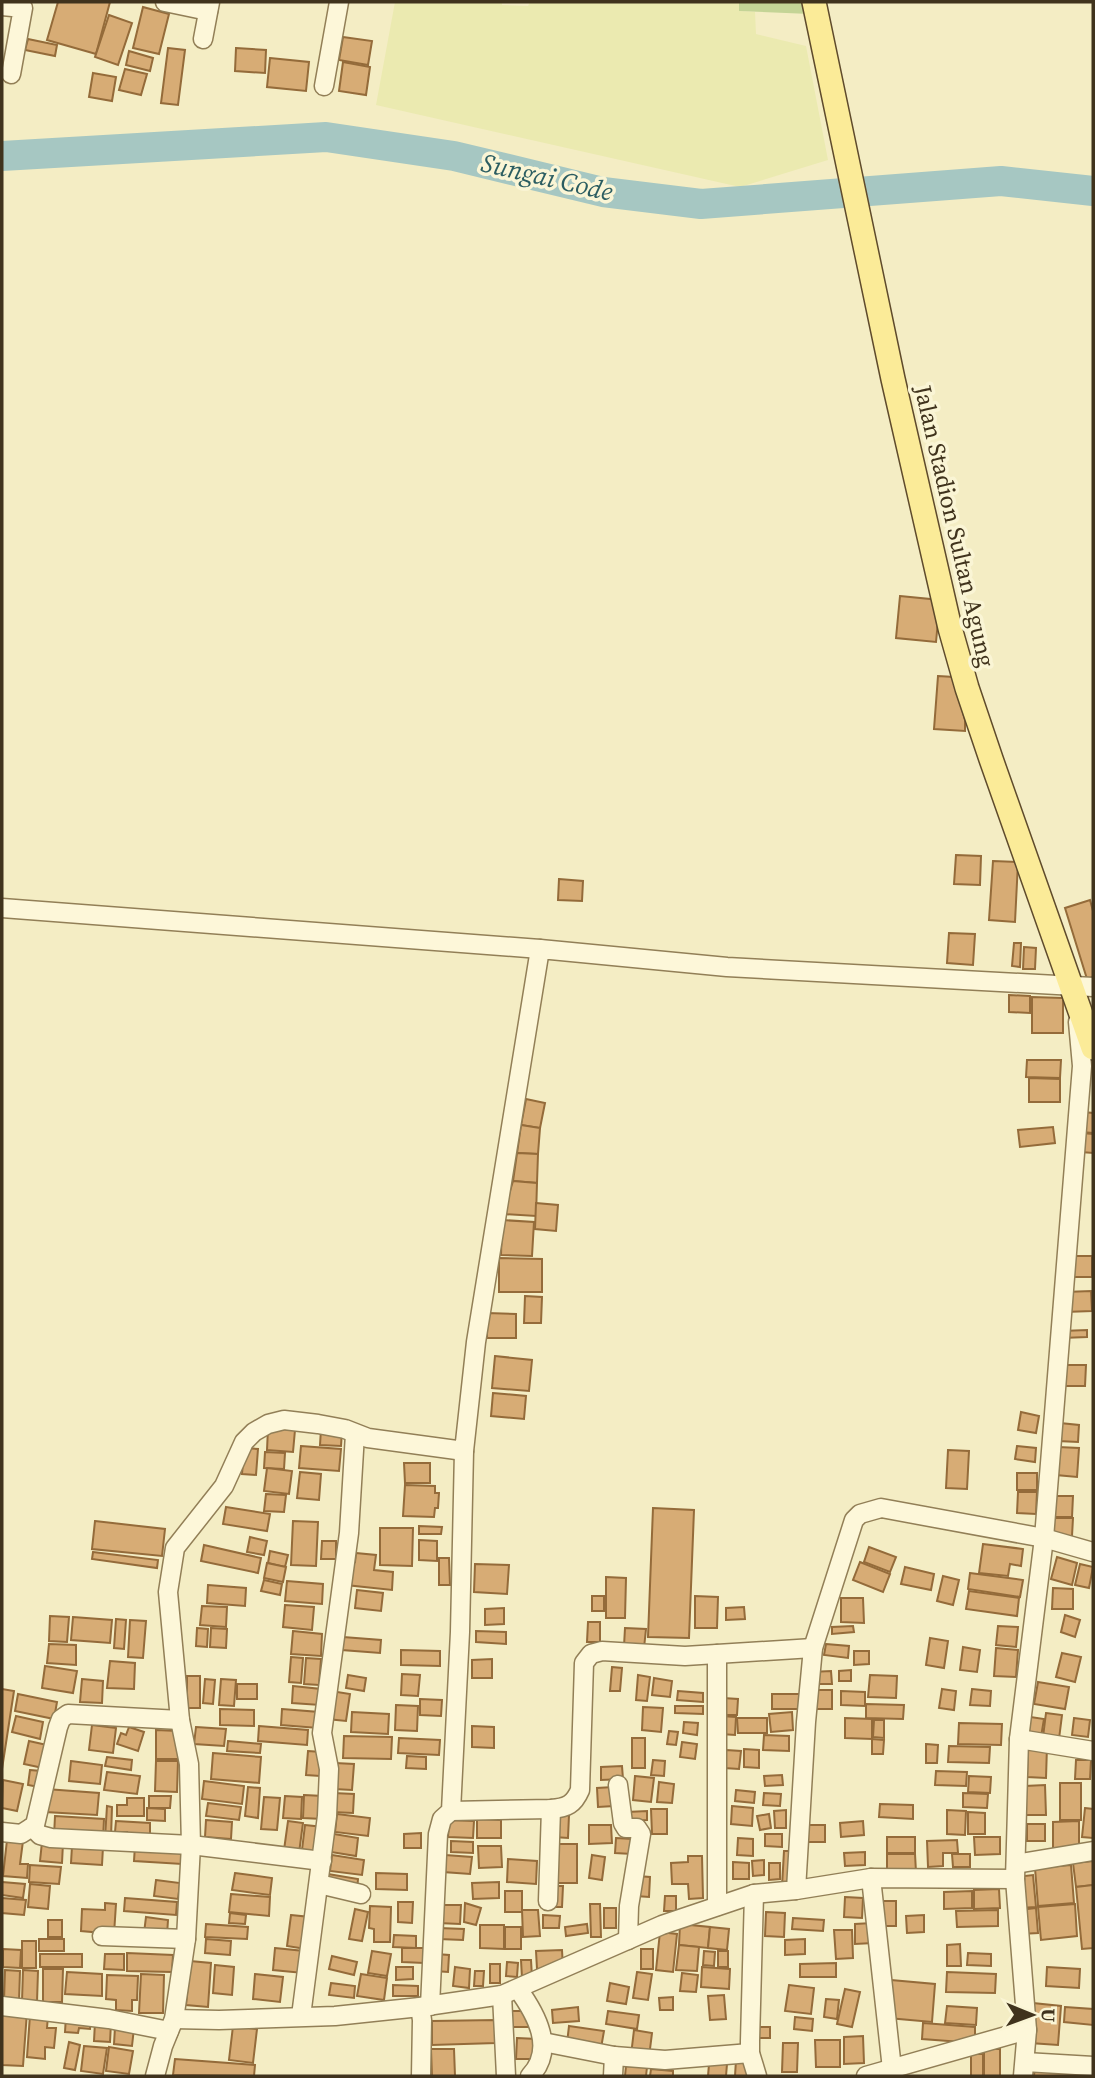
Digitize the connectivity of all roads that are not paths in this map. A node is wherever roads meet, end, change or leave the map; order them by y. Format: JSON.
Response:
{"nodes":[{"id":1,"x":164,"y":2,"type":"edge"},
{"id":2,"x":339,"y":2,"type":"edge"},
{"id":3,"x":814,"y":2,"type":"edge"},
{"id":4,"x":24,"y":5,"type":"edge"},
{"id":5,"x":2,"y":6,"type":"edge"},
{"id":6,"x":209,"y":7,"type":"edge"},
{"id":7,"x":204,"y":39,"type":"dead end"},
{"id":8,"x":11,"y":74,"type":"dead end"},
{"id":9,"x":324,"y":86,"type":"dead end"},
{"id":10,"x":2,"y":908,"type":"edge"},
{"id":11,"x":540,"y":948,"type":"junction"},
{"id":12,"x":1081,"y":991,"type":"edge"},
{"id":13,"x":1093,"y":1048,"type":"edge"},
{"id":14,"x":355,"y":1434,"type":"junction"},
{"id":15,"x":464,"y":1451,"type":"junction"},
{"id":16,"x":1044,"y":1538,"type":"junction"},
{"id":17,"x":1093,"y":1552,"type":"edge"},
{"id":18,"x":813,"y":1648,"type":"junction"},
{"id":19,"x":717,"y":1654,"type":"junction"},
{"id":20,"x":180,"y":1720,"type":"junction"},
{"id":21,"x":1019,"y":1739,"type":"junction"},
{"id":22,"x":1093,"y":1751,"type":"edge"},
{"id":23,"x":618,"y":1784,"type":"dead end"},
{"id":24,"x":551,"y":1809,"type":"junction"},
{"id":25,"x":451,"y":1811,"type":"junction"},
{"id":26,"x":32,"y":1828,"type":"junction"},
{"id":27,"x":2,"y":1832,"type":"edge"},
{"id":28,"x":191,"y":1845,"type":"junction"},
{"id":29,"x":1093,"y":1851,"type":"edge"},
{"id":30,"x":322,"y":1861,"type":"junction"},
{"id":31,"x":1016,"y":1871,"type":"junction"},
{"id":32,"x":871,"y":1878,"type":"junction"},
{"id":33,"x":319,"y":1884,"type":"junction"},
{"id":34,"x":796,"y":1890,"type":"junction"},
{"id":35,"x":361,"y":1894,"type":"dead end"},
{"id":36,"x":754,"y":1894,"type":"junction"},
{"id":37,"x":548,"y":1900,"type":"dead end"},
{"id":38,"x":717,"y":1906,"type":"junction"},
{"id":39,"x":102,"y":1936,"type":"dead end"},
{"id":40,"x":186,"y":1939,"type":"junction"},
{"id":41,"x":628,"y":1940,"type":"junction"},
{"id":42,"x":510,"y":1992,"type":"junction"},
{"id":43,"x":2,"y":2006,"type":"edge"},
{"id":44,"x":425,"y":2006,"type":"junction"},
{"id":45,"x":301,"y":2016,"type":"junction"},
{"id":46,"x":171,"y":2025,"type":"junction"},
{"id":47,"x":1027,"y":2030,"type":"junction"},
{"id":48,"x":543,"y":2042,"type":"junction"},
{"id":49,"x":750,"y":2053,"type":"junction"},
{"id":50,"x":614,"y":2056,"type":"junction"},
{"id":51,"x":1093,"y":2066,"type":"edge"},
{"id":52,"x":892,"y":2069,"type":"junction"},
{"id":53,"x":1024,"y":2069,"type":"edge"},
{"id":54,"x":155,"y":2076,"type":"edge"},
{"id":55,"x":421,"y":2076,"type":"edge"},
{"id":56,"x":506,"y":2076,"type":"edge"},
{"id":57,"x":530,"y":2076,"type":"edge"},
{"id":58,"x":613,"y":2076,"type":"edge"},
{"id":59,"x":757,"y":2076,"type":"edge"},
{"id":60,"x":866,"y":2076,"type":"edge"}],
"edges":[{"from":1,"to":6,"type":"street"},
{"from":2,"to":9,"type":"street"},
{"from":3,"to":12,"type":"main road","name":"Jalan Stadion Sultan Agung"},
{"from":4,"to":5,"type":"street"},
{"from":4,"to":8,"type":"street"},
{"from":6,"to":7,"type":"street"},
{"from":10,"to":11,"type":"street"},
{"from":11,"to":12,"type":"street"},
{"from":11,"to":15,"type":"street"},
{"from":12,"to":13,"type":"main road","name":"Jalan Stadion Sultan Agung"},
{"from":12,"to":16,"type":"street"},
{"from":14,"to":15,"type":"street"},
{"from":14,"to":20,"type":"street"},
{"from":14,"to":30,"type":"street"},
{"from":15,"to":25,"type":"street"},
{"from":16,"to":17,"type":"street"},
{"from":16,"to":18,"type":"street"},
{"from":16,"to":21,"type":"street"},
{"from":18,"to":19,"type":"street"},
{"from":18,"to":34,"type":"street"},
{"from":19,"to":24,"type":"street"},
{"from":19,"to":38,"type":"street"},
{"from":20,"to":26,"type":"street"},
{"from":20,"to":28,"type":"street"},
{"from":21,"to":22,"type":"street"},
{"from":21,"to":31,"type":"street"},
{"from":23,"to":41,"type":"street"},
{"from":24,"to":25,"type":"street"},
{"from":24,"to":37,"type":"street"},
{"from":25,"to":44,"type":"street"},
{"from":26,"to":27,"type":"street"},
{"from":26,"to":28,"type":"street"},
{"from":28,"to":30,"type":"street"},
{"from":28,"to":40,"type":"street"},
{"from":29,"to":31,"type":"street"},
{"from":30,"to":33,"type":"street"},
{"from":31,"to":32,"type":"street"},
{"from":31,"to":47,"type":"street"},
{"from":32,"to":34,"type":"street"},
{"from":32,"to":52,"type":"street"},
{"from":33,"to":35,"type":"street"},
{"from":33,"to":45,"type":"street"},
{"from":34,"to":36,"type":"street"},
{"from":36,"to":38,"type":"street"},
{"from":36,"to":49,"type":"street"},
{"from":38,"to":41,"type":"street"},
{"from":39,"to":40,"type":"street"},
{"from":40,"to":46,"type":"street"},
{"from":41,"to":42,"type":"street"},
{"from":42,"to":44,"type":"street"},
{"from":42,"to":48,"type":"street"},
{"from":42,"to":56,"type":"street"},
{"from":43,"to":46,"type":"street"},
{"from":44,"to":45,"type":"street"},
{"from":44,"to":55,"type":"street"},
{"from":45,"to":46,"type":"street"},
{"from":46,"to":54,"type":"street"},
{"from":47,"to":52,"type":"street"},
{"from":47,"to":53,"type":"street"},
{"from":48,"to":50,"type":"street"},
{"from":48,"to":57,"type":"street"},
{"from":49,"to":50,"type":"street"},
{"from":49,"to":59,"type":"street"},
{"from":50,"to":58,"type":"street"},
{"from":51,"to":53,"type":"street"},
{"from":52,"to":60,"type":"street"}]}
